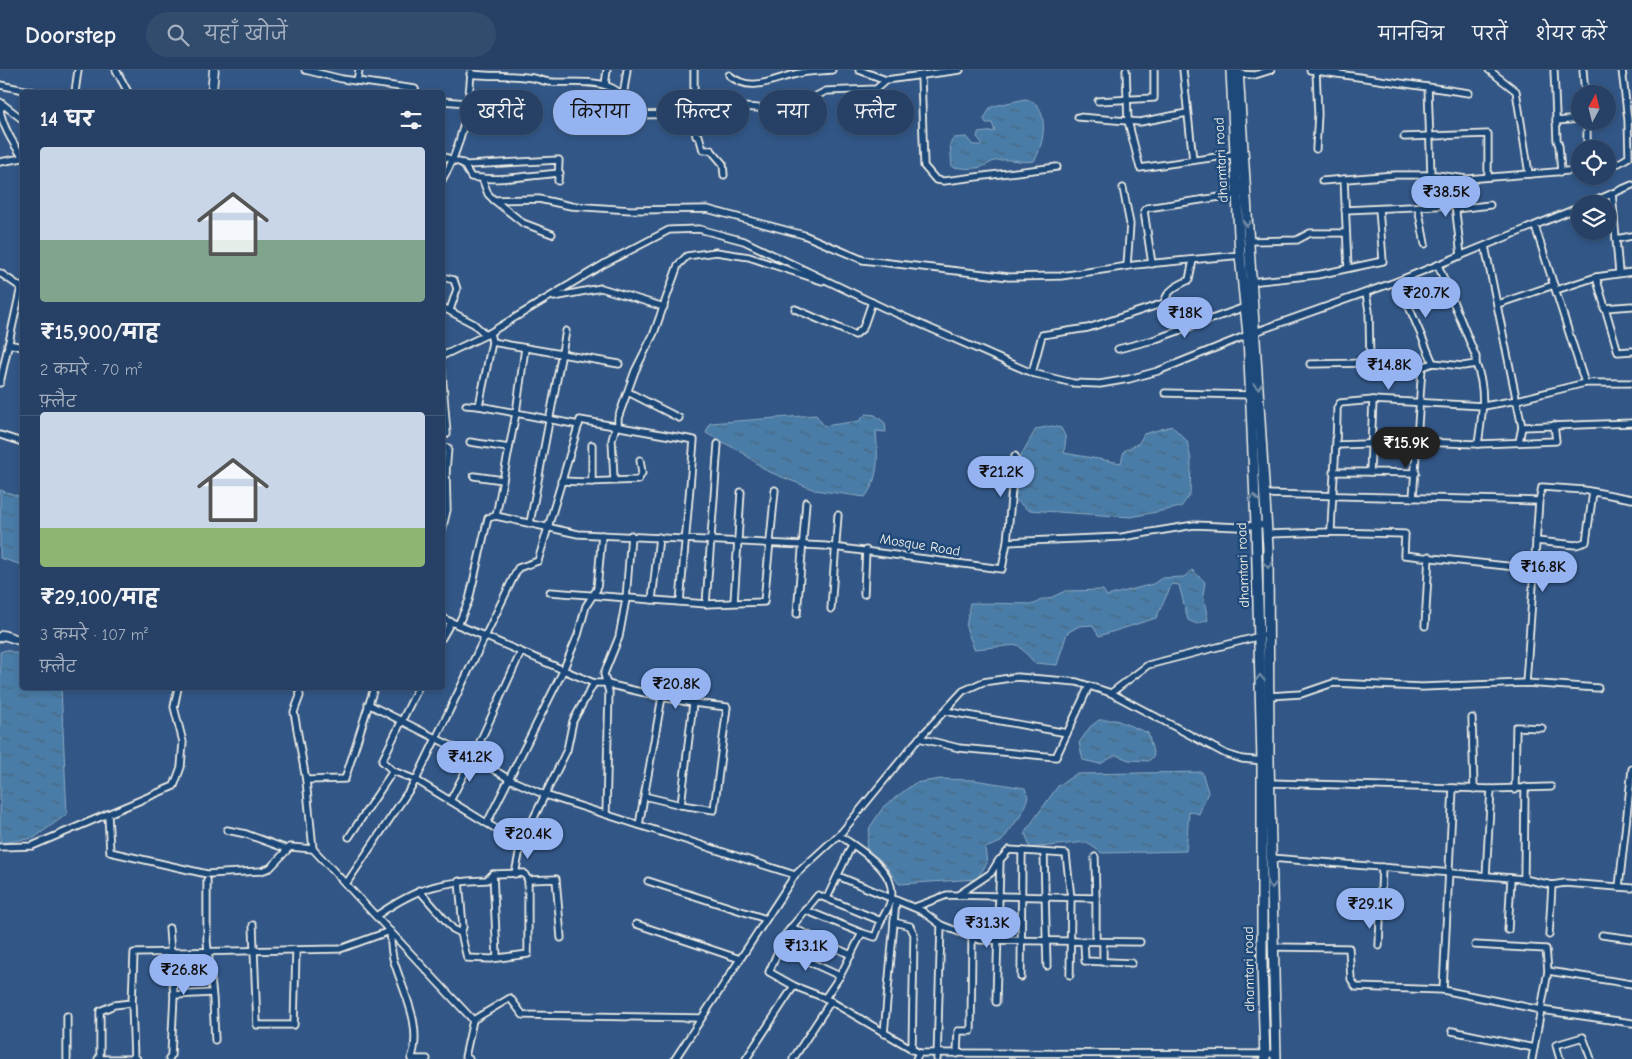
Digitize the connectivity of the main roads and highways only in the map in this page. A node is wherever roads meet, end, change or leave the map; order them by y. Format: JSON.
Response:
{"nodes":[{"id":1,"x":1234,"y":72,"type":"edge"},
{"id":2,"x":1241,"y":194,"type":"junction"},
{"id":3,"x":1244,"y":255,"type":"junction"},
{"id":4,"x":1251,"y":334,"type":"junction"},
{"id":5,"x":1264,"y":635,"type":"junction"},
{"id":6,"x":1266,"y":761,"type":"junction"},
{"id":7,"x":1265,"y":1056,"type":"edge"},
{"id":8,"x":1276,"y":1057,"type":"edge"}],
"edges":[{"from":1,"to":2,"type":"main road"},
{"from":2,"to":3,"type":"main road","name":"dhamtari road"},
{"from":2,"to":3,"type":"main road","one_way":true},
{"from":3,"to":4,"type":"main road"},
{"from":3,"to":4,"type":"main road","name":"dhamtari road"},
{"from":5,"to":4,"type":"main road","name":"dhamtari road","one_way":true},
{"from":4,"to":5,"type":"main road","one_way":true},
{"from":6,"to":5,"type":"main road","name":"dhamtari road","one_way":true},
{"from":5,"to":6,"type":"main road"},
{"from":6,"to":7,"type":"main road","name":"dhamtari road"},
{"from":6,"to":8,"type":"main road","one_way":true}]}
